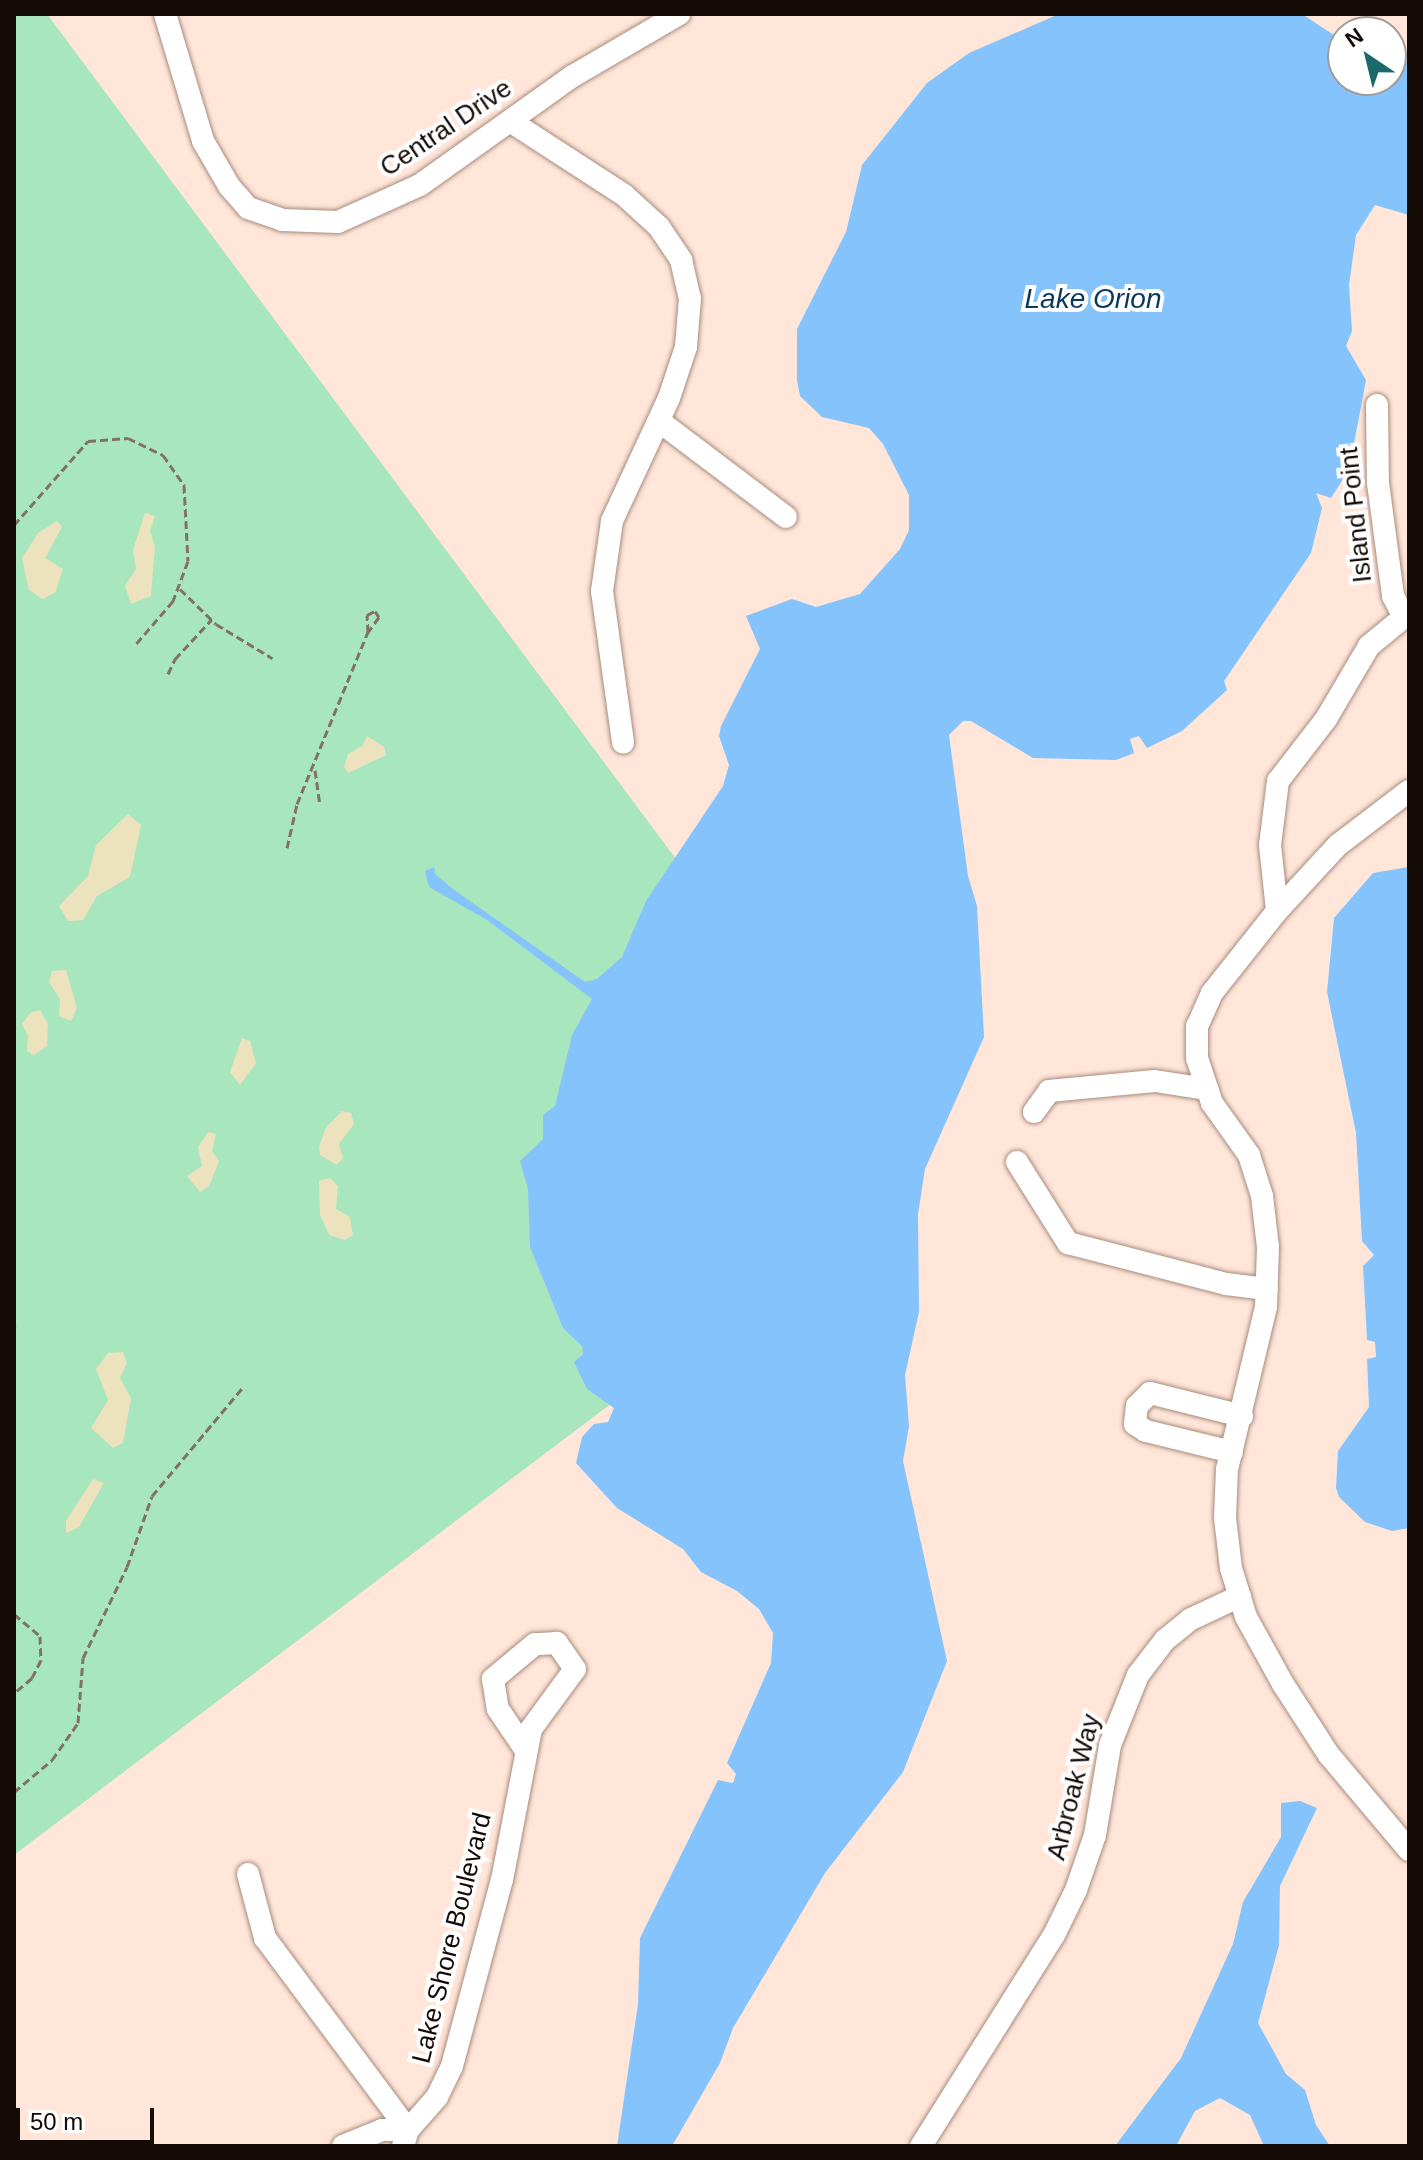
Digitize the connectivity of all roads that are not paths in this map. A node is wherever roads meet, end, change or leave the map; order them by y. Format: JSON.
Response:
{"nodes":[{"id":1,"x":165,"y":14,"type":"edge"},
{"id":2,"x":679,"y":14,"type":"edge"},
{"id":3,"x":510,"y":121,"type":"junction"},
{"id":4,"x":1377,"y":405,"type":"dead end"},
{"id":5,"x":659,"y":421,"type":"junction"},
{"id":6,"x":786,"y":517,"type":"dead end"},
{"id":7,"x":1406,"y":614,"type":"edge"},
{"id":8,"x":623,"y":743,"type":"dead end"},
{"id":9,"x":1409,"y":791,"type":"edge"},
{"id":10,"x":1277,"y":911,"type":"junction"},
{"id":11,"x":1207,"y":1089,"type":"junction"},
{"id":12,"x":1034,"y":1112,"type":"dead end"},
{"id":13,"x":1017,"y":1162,"type":"dead end"},
{"id":14,"x":1267,"y":1289,"type":"junction"},
{"id":15,"x":1242,"y":1416,"type":"junction"},
{"id":16,"x":1232,"y":1452,"type":"junction"},
{"id":17,"x":1240,"y":1596,"type":"junction"},
{"id":18,"x":525,"y":1749,"type":"junction"},
{"id":19,"x":1409,"y":1850,"type":"edge"},
{"id":20,"x":248,"y":1874,"type":"dead end"},
{"id":21,"x":406,"y":2138,"type":"edge"},
{"id":22,"x":343,"y":2146,"type":"edge"},
{"id":23,"x":921,"y":2146,"type":"edge"}],
"edges":[{"from":1,"to":3,"type":"street","name":"Central Drive"},
{"from":2,"to":3,"type":"street","name":"Central Drive"},
{"from":3,"to":5,"type":"street"},
{"from":4,"to":7,"type":"street","name":"Island Point"},
{"from":5,"to":6,"type":"street"},
{"from":5,"to":8,"type":"street"},
{"from":7,"to":10,"type":"street"},
{"from":9,"to":10,"type":"street"},
{"from":10,"to":11,"type":"street"},
{"from":11,"to":12,"type":"street"},
{"from":11,"to":14,"type":"street"},
{"from":13,"to":14,"type":"street"},
{"from":14,"to":15,"type":"street"},
{"from":15,"to":16,"type":"street"},
{"from":15,"to":16,"type":"street"},
{"from":16,"to":17,"type":"street"},
{"from":17,"to":19,"type":"street"},
{"from":17,"to":23,"type":"street","name":"Arbroak Way"},
{"from":18,"to":18,"type":"street","name":"Lake Shore Boulevard"},
{"from":18,"to":21,"type":"street","name":"Lake Shore Boulevard"},
{"from":20,"to":21,"type":"street"},
{"from":21,"to":22,"type":"street"}]}
